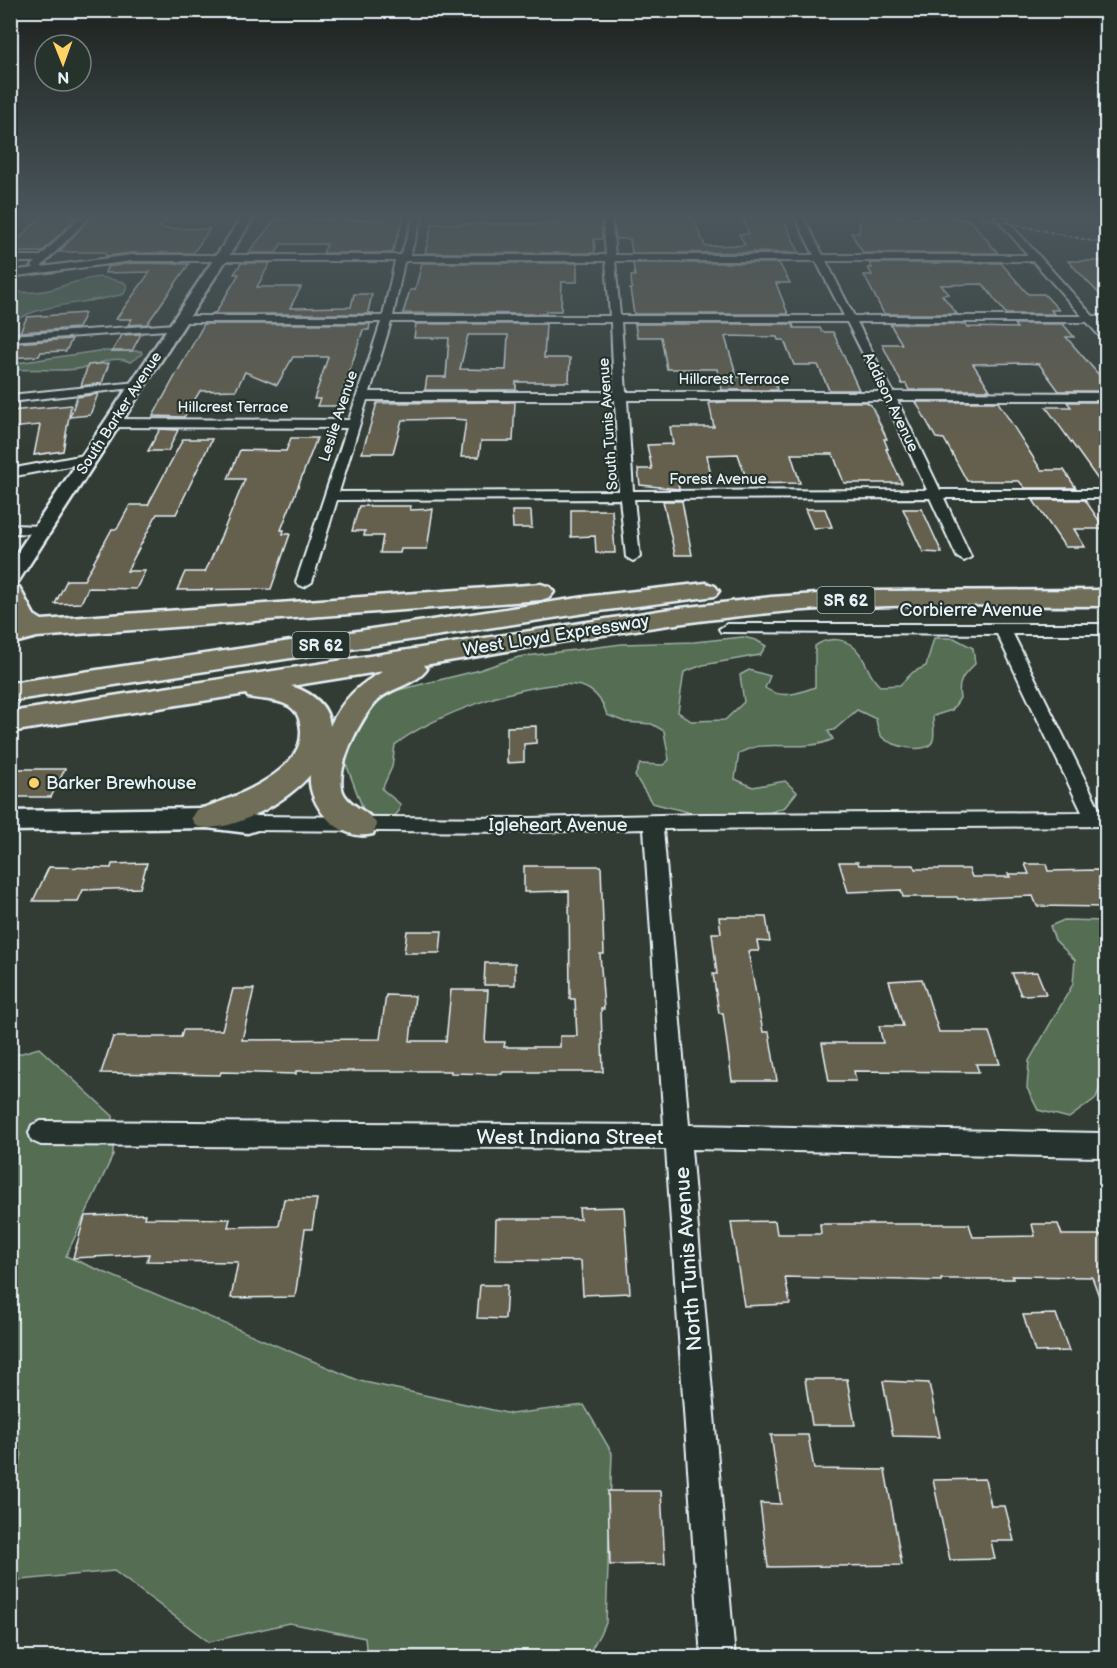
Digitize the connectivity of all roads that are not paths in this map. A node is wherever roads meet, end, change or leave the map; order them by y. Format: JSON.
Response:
{"nodes":[{"id":1,"x":197,"y":295,"type":"edge"},
{"id":2,"x":393,"y":295,"type":"edge"},
{"id":3,"x":612,"y":295,"type":"edge"},
{"id":4,"x":838,"y":295,"type":"edge"},
{"id":5,"x":1069,"y":295,"type":"edge"},
{"id":6,"x":387,"y":319,"type":"junction"},
{"id":7,"x":615,"y":319,"type":"junction"},
{"id":8,"x":851,"y":319,"type":"junction"},
{"id":9,"x":1091,"y":319,"type":"junction"},
{"id":10,"x":1107,"y":319,"type":"edge"},
{"id":11,"x":178,"y":323,"type":"junction"},
{"id":12,"x":1107,"y":337,"type":"edge"},
{"id":13,"x":10,"y":338,"type":"edge"},
{"id":14,"x":137,"y":385,"type":"junction"},
{"id":15,"x":362,"y":396,"type":"junction"},
{"id":16,"x":621,"y":396,"type":"junction"},
{"id":17,"x":888,"y":396,"type":"junction"},
{"id":18,"x":1107,"y":396,"type":"edge"},
{"id":19,"x":10,"y":399,"type":"edge"},
{"id":20,"x":113,"y":423,"type":"junction"},
{"id":21,"x":352,"y":424,"type":"junction"},
{"id":22,"x":90,"y":458,"type":"junction"},
{"id":23,"x":10,"y":473,"type":"edge"},
{"id":24,"x":936,"y":495,"type":"junction"},
{"id":25,"x":1107,"y":495,"type":"edge"},
{"id":26,"x":330,"y":496,"type":"junction"},
{"id":27,"x":627,"y":496,"type":"junction"},
{"id":28,"x":10,"y":529,"type":"edge"},
{"id":29,"x":43,"y":530,"type":"junction"},
{"id":30,"x":633,"y":557,"type":"dead end"},
{"id":31,"x":964,"y":557,"type":"dead end"},
{"id":32,"x":10,"y":579,"type":"edge"},
{"id":33,"x":1107,"y":580,"type":"edge"},
{"id":34,"x":304,"y":582,"type":"dead end"},
{"id":35,"x":732,"y":588,"type":"junction"},
{"id":36,"x":10,"y":592,"type":"edge"},
{"id":37,"x":1107,"y":598,"type":"edge"},
{"id":38,"x":36,"y":628,"type":"junction"},
{"id":39,"x":727,"y":629,"type":"joint"},
{"id":40,"x":1003,"y":629,"type":"junction"},
{"id":41,"x":1107,"y":629,"type":"edge"},
{"id":42,"x":587,"y":630,"type":"junction"},
{"id":43,"x":10,"y":636,"type":"edge"},
{"id":44,"x":446,"y":654,"type":"junction"},
{"id":45,"x":238,"y":687,"type":"junction"},
{"id":46,"x":10,"y":692,"type":"edge"},
{"id":47,"x":10,"y":722,"type":"edge"},
{"id":48,"x":328,"y":762,"type":"junction"},
{"id":49,"x":207,"y":818,"type":"junction"},
{"id":50,"x":1101,"y":819,"type":"edge"},
{"id":51,"x":10,"y":822,"type":"edge"},
{"id":52,"x":248,"y":823,"type":"junction"},
{"id":53,"x":653,"y":824,"type":"junction"},
{"id":54,"x":362,"y":825,"type":"junction"},
{"id":55,"x":41,"y":1133,"type":"dead end"},
{"id":56,"x":679,"y":1137,"type":"junction"},
{"id":57,"x":1100,"y":1145,"type":"dead end"},
{"id":58,"x":718,"y":1658,"type":"edge"}],
"edges":[{"from":1,"to":11,"type":"main road","name":"South Barker Avenue"},
{"from":2,"to":6,"type":"street","name":"Leslie Avenue"},
{"from":3,"to":7,"type":"street","name":"South Tunis Avenue"},
{"from":4,"to":8,"type":"street","name":"Addison Avenue"},
{"from":5,"to":9,"type":"street"},
{"from":6,"to":7,"type":"street"},
{"from":6,"to":11,"type":"street"},
{"from":6,"to":15,"type":"street","name":"Leslie Avenue"},
{"from":7,"to":8,"type":"street"},
{"from":7,"to":16,"type":"street","name":"South Tunis Avenue"},
{"from":8,"to":9,"type":"street"},
{"from":8,"to":17,"type":"street","name":"Addison Avenue"},
{"from":9,"to":10,"type":"street"},
{"from":9,"to":12,"type":"street"},
{"from":11,"to":13,"type":"street"},
{"from":11,"to":14,"type":"main road","name":"South Barker Avenue"},
{"from":14,"to":19,"type":"street"},
{"from":14,"to":20,"type":"main road","name":"South Barker Avenue"},
{"from":15,"to":16,"type":"street","name":"Hillcrest Terrace"},
{"from":15,"to":21,"type":"street","name":"Leslie Avenue"},
{"from":16,"to":17,"type":"street","name":"Hillcrest Terrace"},
{"from":16,"to":27,"type":"street","name":"South Tunis Avenue"},
{"from":17,"to":18,"type":"street","name":"Hillcrest Terrace"},
{"from":17,"to":24,"type":"street","name":"Addison Avenue"},
{"from":20,"to":21,"type":"street","name":"Hillcrest Terrace"},
{"from":20,"to":22,"type":"main road","name":"South Barker Avenue"},
{"from":21,"to":26,"type":"street","name":"Leslie Avenue"},
{"from":22,"to":23,"type":"street"},
{"from":22,"to":29,"type":"main road","name":"South Barker Avenue"},
{"from":24,"to":25,"type":"street","name":"Forest Avenue"},
{"from":24,"to":27,"type":"street","name":"Forest Avenue"},
{"from":24,"to":31,"type":"street","name":"Addison Avenue"},
{"from":26,"to":27,"type":"street","name":"Forest Avenue"},
{"from":26,"to":34,"type":"street","name":"Leslie Avenue"},
{"from":27,"to":30,"type":"street","name":"South Tunis Avenue"},
{"from":28,"to":29,"type":"street"},
{"from":29,"to":32,"type":"main road","name":"South Barker Avenue"},
{"from":33,"to":35,"type":"highway","name":"West Lloyd Expressway","number":"SR 62"},
{"from":35,"to":38,"type":"highway"},
{"from":35,"to":46,"type":"highway","name":"West Lloyd Expressway","number":"SR 62"},
{"from":36,"to":38,"type":"highway"},
{"from":37,"to":42,"type":"highway","name":"West Lloyd Expressway","number":"SR 62"},
{"from":38,"to":43,"type":"highway"},
{"from":39,"to":40,"type":"street","name":"Corbierre Avenue"},
{"from":39,"to":42,"type":"highway"},
{"from":40,"to":41,"type":"street","name":"Corbierre Avenue"},
{"from":40,"to":50,"type":"street"},
{"from":42,"to":44,"type":"highway","name":"West Lloyd Expressway","number":"SR 62"},
{"from":44,"to":45,"type":"highway","name":"West Lloyd Expressway","number":"SR 62"},
{"from":44,"to":48,"type":"highway"},
{"from":45,"to":47,"type":"highway","name":"West Lloyd Expressway","number":"SR 62"},
{"from":45,"to":49,"type":"highway"},
{"from":48,"to":52,"type":"highway"},
{"from":48,"to":54,"type":"highway"},
{"from":49,"to":51,"type":"main road","name":"Igleheart Avenue"},
{"from":49,"to":52,"type":"main road","name":"Igleheart Avenue"},
{"from":50,"to":53,"type":"street","name":"Igleheart Avenue"},
{"from":52,"to":54,"type":"street","name":"Igleheart Avenue"},
{"from":53,"to":54,"type":"street","name":"Igleheart Avenue"},
{"from":53,"to":56,"type":"street","name":"North Tunis Avenue"},
{"from":55,"to":56,"type":"street","name":"West Indiana Street"},
{"from":56,"to":57,"type":"street","name":"West Indiana Street"},
{"from":56,"to":58,"type":"street","name":"North Tunis Avenue"}]}
